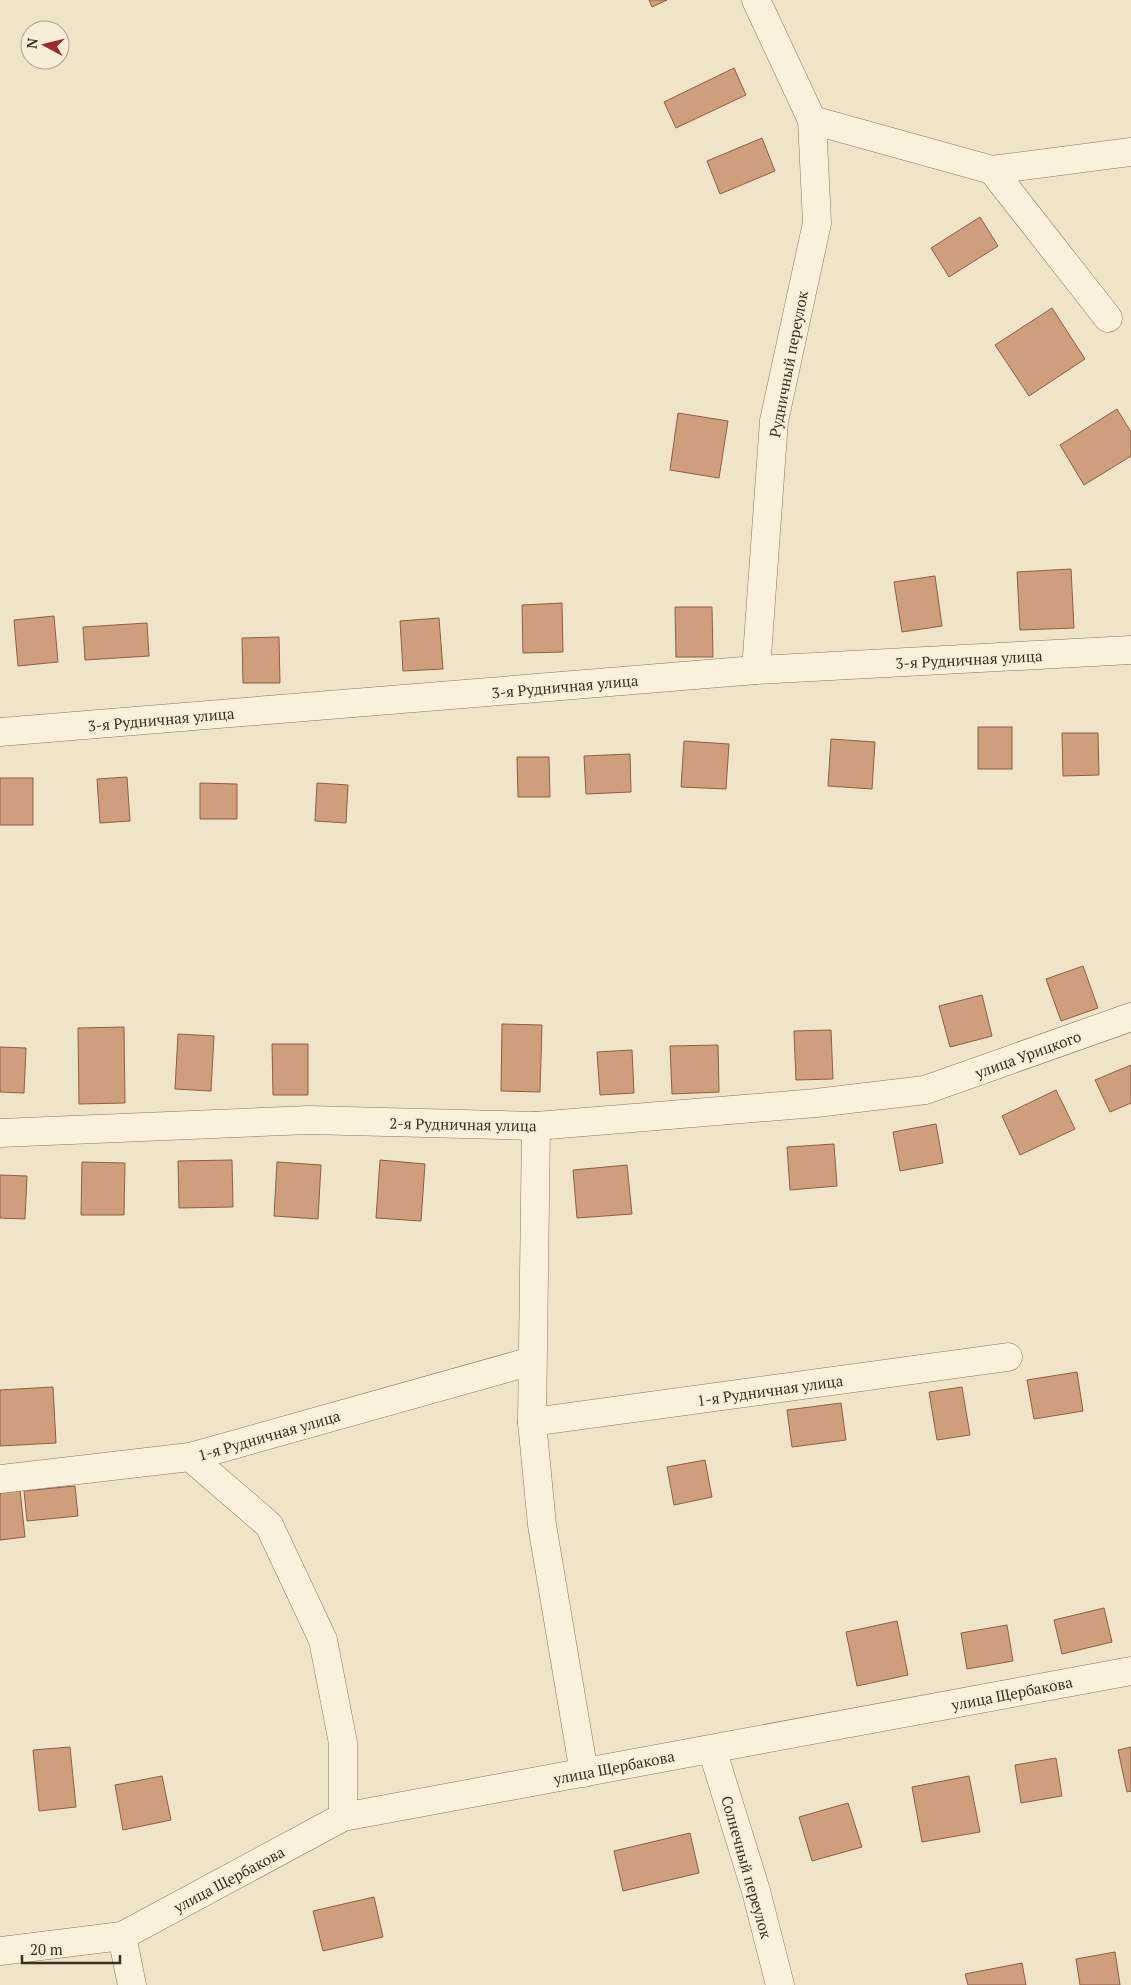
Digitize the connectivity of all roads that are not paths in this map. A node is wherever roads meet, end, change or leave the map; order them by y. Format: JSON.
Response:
{"nodes":[{"id":1,"x":756,"y":0,"type":"edge"},
{"id":2,"x":812,"y":120,"type":"junction"},
{"id":3,"x":1131,"y":152,"type":"edge"},
{"id":4,"x":992,"y":170,"type":"junction"},
{"id":5,"x":1108,"y":318,"type":"dead end"},
{"id":6,"x":1131,"y":650,"type":"edge"},
{"id":7,"x":756,"y":670,"type":"junction"},
{"id":8,"x":0,"y":732,"type":"edge"},
{"id":9,"x":1131,"y":1017,"type":"edge"},
{"id":10,"x":925,"y":1090,"type":"joint"},
{"id":11,"x":536,"y":1126,"type":"junction"},
{"id":12,"x":0,"y":1132,"type":"edge"},
{"id":13,"x":1008,"y":1357,"type":"dead end"},
{"id":14,"x":532,"y":1361,"type":"junction"},
{"id":15,"x":532,"y":1422,"type":"junction"},
{"id":16,"x":190,"y":1457,"type":"junction"},
{"id":17,"x":0,"y":1478,"type":"edge"},
{"id":18,"x":1131,"y":1671,"type":"edge"},
{"id":19,"x":712,"y":1749,"type":"junction"},
{"id":20,"x":584,"y":1773,"type":"junction"},
{"id":21,"x":343,"y":1817,"type":"junction"},
{"id":22,"x":122,"y":1936,"type":"junction"},
{"id":23,"x":0,"y":1951,"type":"edge"},
{"id":24,"x":132,"y":1985,"type":"edge"},
{"id":25,"x":780,"y":1985,"type":"edge"}],
"edges":[{"from":1,"to":2,"type":"street","name":"Рудничный переулок"},
{"from":2,"to":4,"type":"street"},
{"from":2,"to":7,"type":"street","name":"Рудничный переулок"},
{"from":3,"to":4,"type":"street"},
{"from":4,"to":5,"type":"street"},
{"from":6,"to":7,"type":"street","name":"3-я Рудничная улица"},
{"from":7,"to":8,"type":"street","name":"3-я Рудничная улица"},
{"from":9,"to":10,"type":"street","name":"улица Урицкого"},
{"from":10,"to":11,"type":"street","name":"2-я Рудничная улица"},
{"from":11,"to":12,"type":"street","name":"2-я Рудничная улица"},
{"from":11,"to":14,"type":"street"},
{"from":13,"to":15,"type":"street","name":"1-я Рудничная улица"},
{"from":14,"to":15,"type":"street"},
{"from":14,"to":16,"type":"street","name":"1-я Рудничная улица"},
{"from":15,"to":20,"type":"street"},
{"from":16,"to":17,"type":"street","name":"1-я Рудничная улица"},
{"from":16,"to":21,"type":"street"},
{"from":18,"to":19,"type":"street","name":"улица Щербакова"},
{"from":19,"to":20,"type":"street","name":"улица Щербакова"},
{"from":19,"to":25,"type":"street","name":"Солнечный переулок"},
{"from":20,"to":21,"type":"street","name":"улица Щербакова"},
{"from":21,"to":22,"type":"street","name":"улица Щербакова"},
{"from":22,"to":23,"type":"street","name":"улица Щербакова"},
{"from":22,"to":24,"type":"street"}]}
